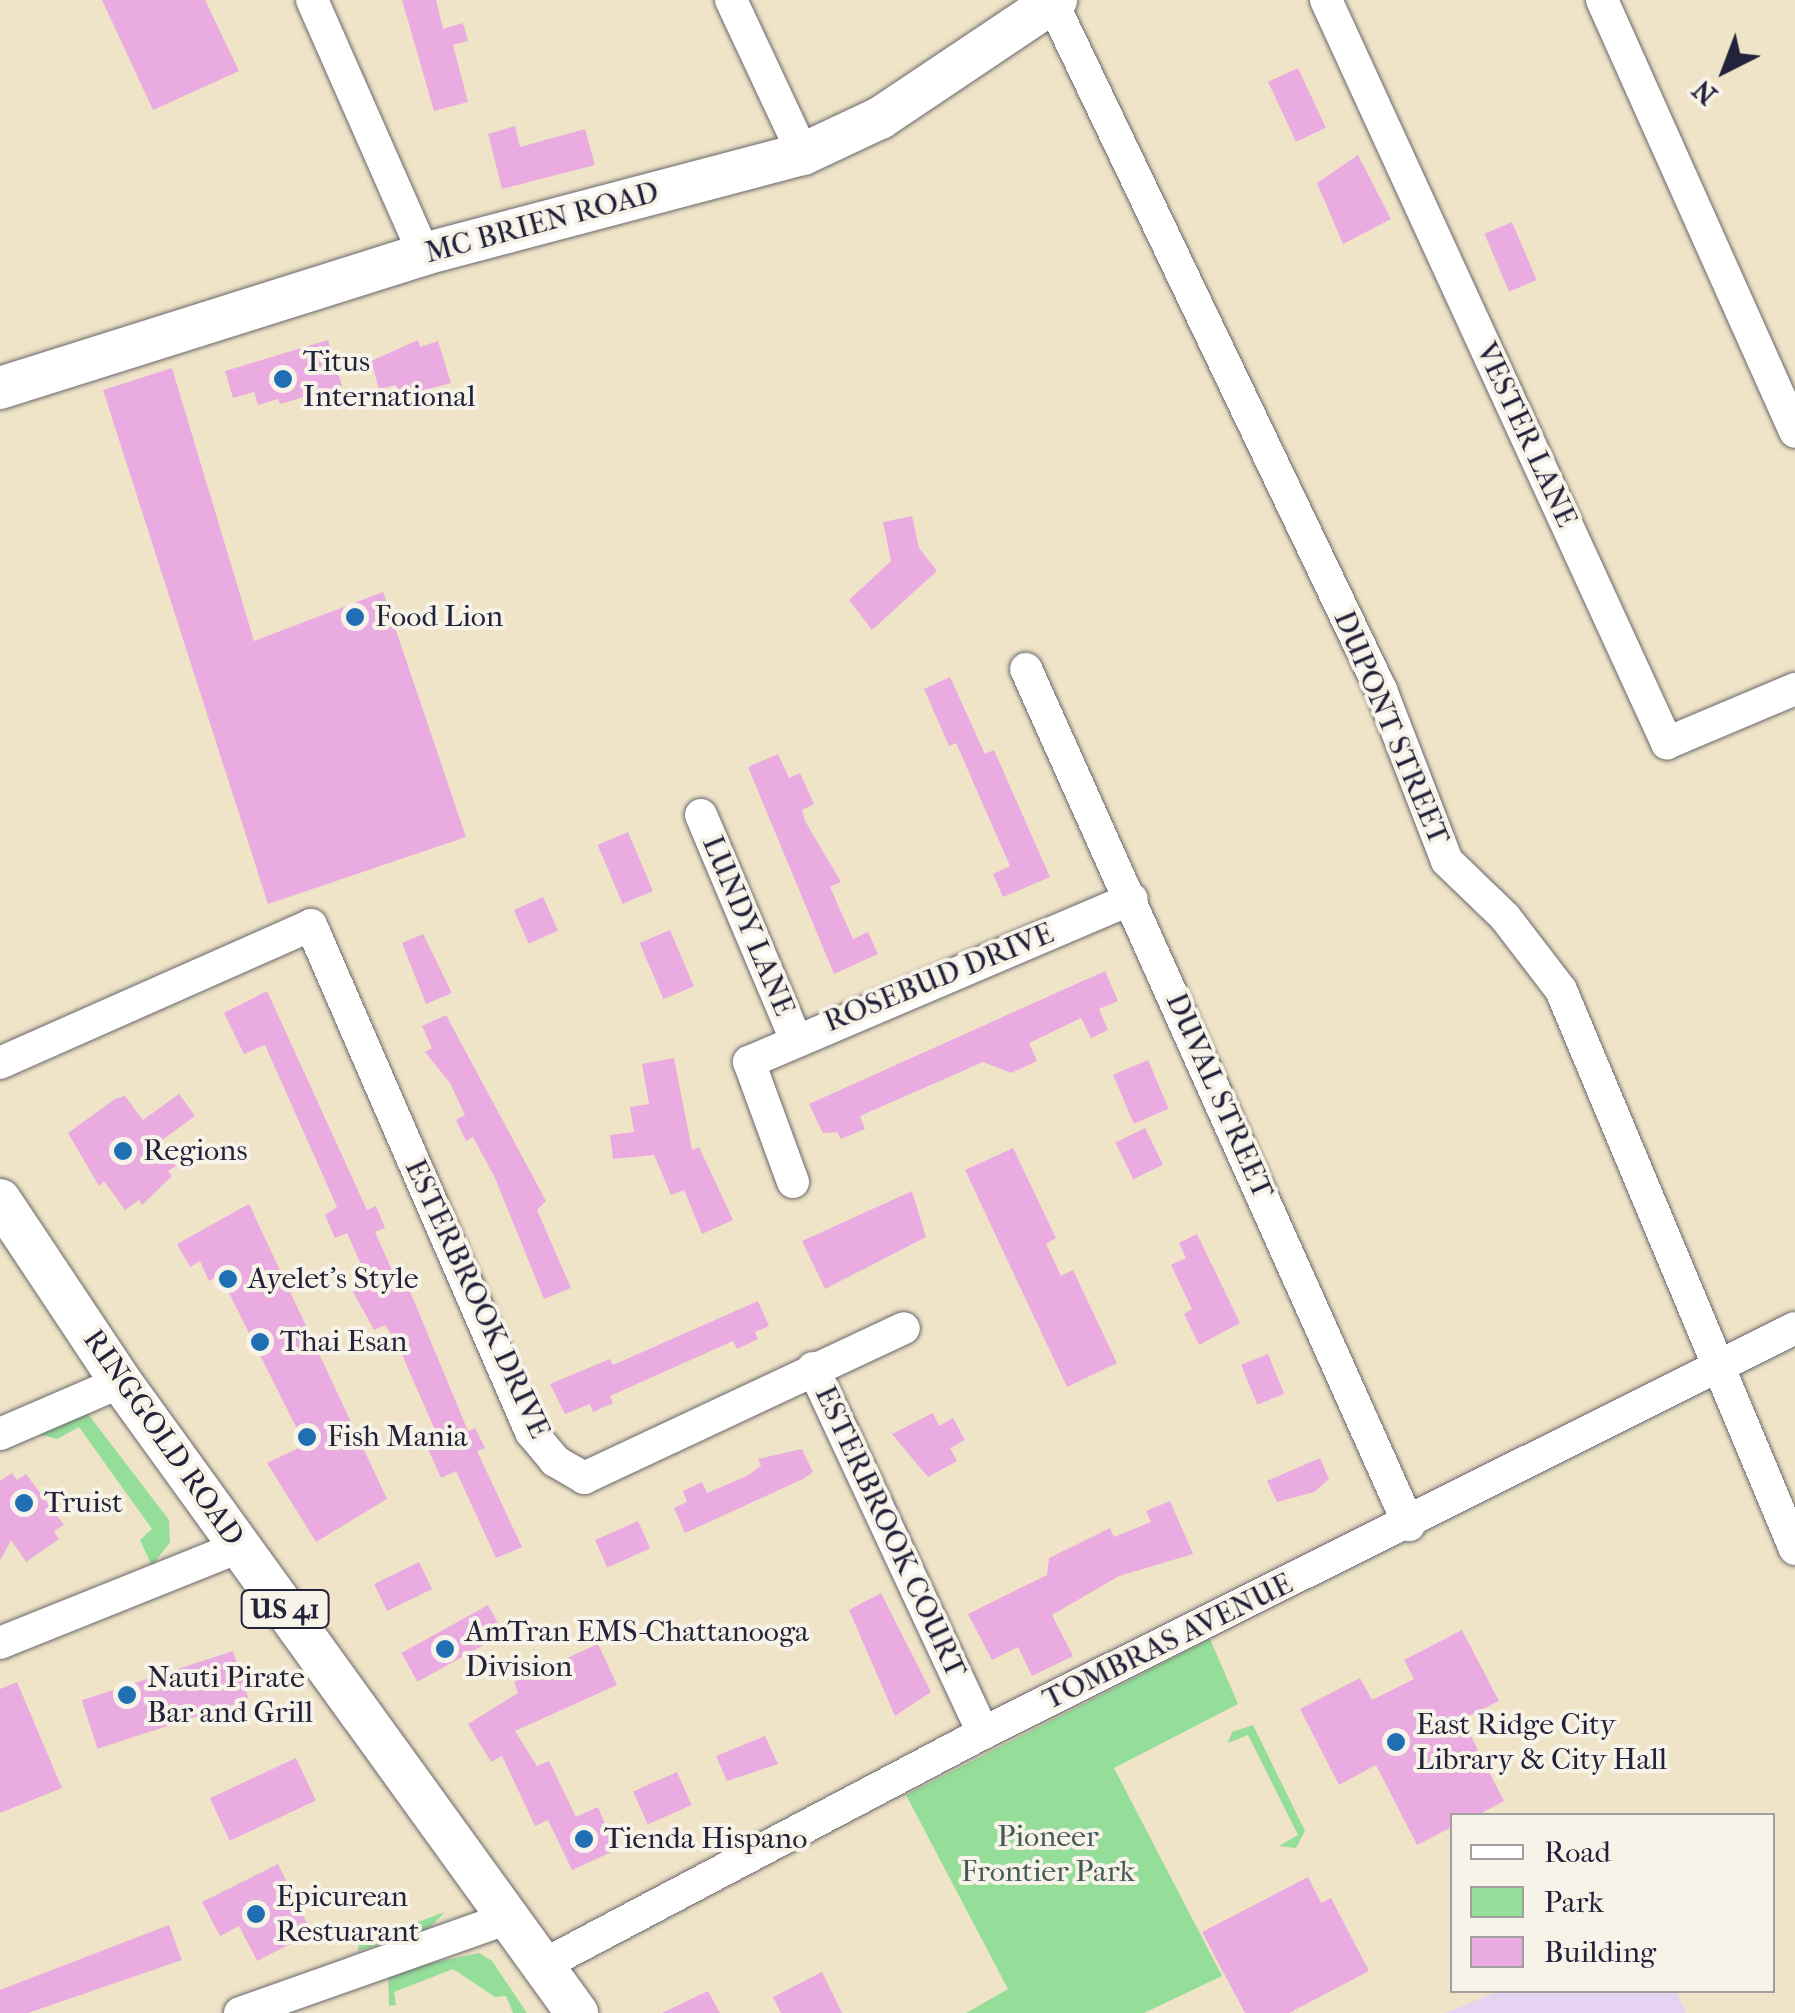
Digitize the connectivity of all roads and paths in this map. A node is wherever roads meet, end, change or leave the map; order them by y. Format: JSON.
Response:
{"nodes":[{"id":1,"x":312,"y":0,"type":"edge"},
{"id":2,"x":731,"y":0,"type":"edge"},
{"id":3,"x":1326,"y":0,"type":"edge"},
{"id":4,"x":1602,"y":0,"type":"edge"},
{"id":5,"x":1053,"y":1,"type":"edge"},
{"id":6,"x":803,"y":154,"type":"junction"},
{"id":7,"x":424,"y":254,"type":"junction"},
{"id":8,"x":0,"y":388,"type":"edge"},
{"id":9,"x":1795,"y":432,"type":"edge"},
{"id":10,"x":1026,"y":669,"type":"dead end"},
{"id":11,"x":1795,"y":689,"type":"edge"},
{"id":12,"x":702,"y":815,"type":"dead end"},
{"id":13,"x":1132,"y":899,"type":"junction"},
{"id":14,"x":794,"y":1038,"type":"junction"},
{"id":15,"x":0,"y":1062,"type":"edge"},
{"id":16,"x":793,"y":1182,"type":"dead end"},
{"id":17,"x":0,"y":1200,"type":"edge"},
{"id":18,"x":904,"y":1328,"type":"dead end"},
{"id":19,"x":1795,"y":1328,"type":"edge"},
{"id":20,"x":813,"y":1368,"type":"junction"},
{"id":21,"x":1721,"y":1368,"type":"junction"},
{"id":22,"x":121,"y":1382,"type":"junction"},
{"id":23,"x":0,"y":1434,"type":"edge"},
{"id":24,"x":1409,"y":1524,"type":"junction"},
{"id":25,"x":239,"y":1546,"type":"junction"},
{"id":26,"x":1795,"y":1549,"type":"edge"},
{"id":27,"x":0,"y":1643,"type":"edge"},
{"id":28,"x":983,"y":1733,"type":"junction"},
{"id":29,"x":511,"y":1917,"type":"junction"},
{"id":30,"x":545,"y":1964,"type":"junction"},
{"id":31,"x":240,"y":2013,"type":"edge"},
{"id":32,"x":577,"y":2013,"type":"edge"}],
"edges":[{"from":1,"to":7,"type":"street"},
{"from":2,"to":6,"type":"street"},
{"from":3,"to":11,"type":"street","name":"VESTER LANE"},
{"from":4,"to":9,"type":"street"},
{"from":5,"to":6,"type":"main road","name":"MC BRIEN ROAD"},
{"from":5,"to":21,"type":"street","name":"DUPONT STREET"},
{"from":6,"to":7,"type":"main road","name":"MC BRIEN ROAD"},
{"from":7,"to":8,"type":"main road","name":"MC BRIEN ROAD"},
{"from":10,"to":13,"type":"street","name":"DUVAL STREET"},
{"from":12,"to":14,"type":"street","name":"LUNDY LANE"},
{"from":13,"to":14,"type":"street","name":"ROSEBUD DRIVE"},
{"from":13,"to":24,"type":"street","name":"DUVAL STREET"},
{"from":14,"to":16,"type":"street","name":"ROSEBUD DRIVE"},
{"from":15,"to":20,"type":"street","name":"ESTERBROOK DRIVE"},
{"from":17,"to":22,"type":"main road","name":"RINGGOLD ROAD","number":"US 41"},
{"from":18,"to":20,"type":"street","name":"ESTERBROOK COURT"},
{"from":19,"to":21,"type":"street","name":"TOMBRAS AVENUE"},
{"from":20,"to":28,"type":"street","name":"ESTERBROOK COURT"},
{"from":21,"to":24,"type":"street","name":"TOMBRAS AVENUE"},
{"from":21,"to":26,"type":"street","name":"DUPONT STREET"},
{"from":22,"to":23,"type":"street"},
{"from":22,"to":25,"type":"main road","name":"RINGGOLD ROAD","number":"US 41"},
{"from":24,"to":28,"type":"street","name":"TOMBRAS AVENUE"},
{"from":25,"to":27,"type":"street"},
{"from":25,"to":29,"type":"main road","name":"RINGGOLD ROAD","number":"US 41"},
{"from":28,"to":30,"type":"street","name":"TOMBRAS AVENUE"},
{"from":29,"to":30,"type":"main road","name":"RINGGOLD ROAD","number":"US 41"},
{"from":29,"to":31,"type":"street"},
{"from":30,"to":32,"type":"main road","name":"RINGGOLD ROAD","number":"US 41"}]}
